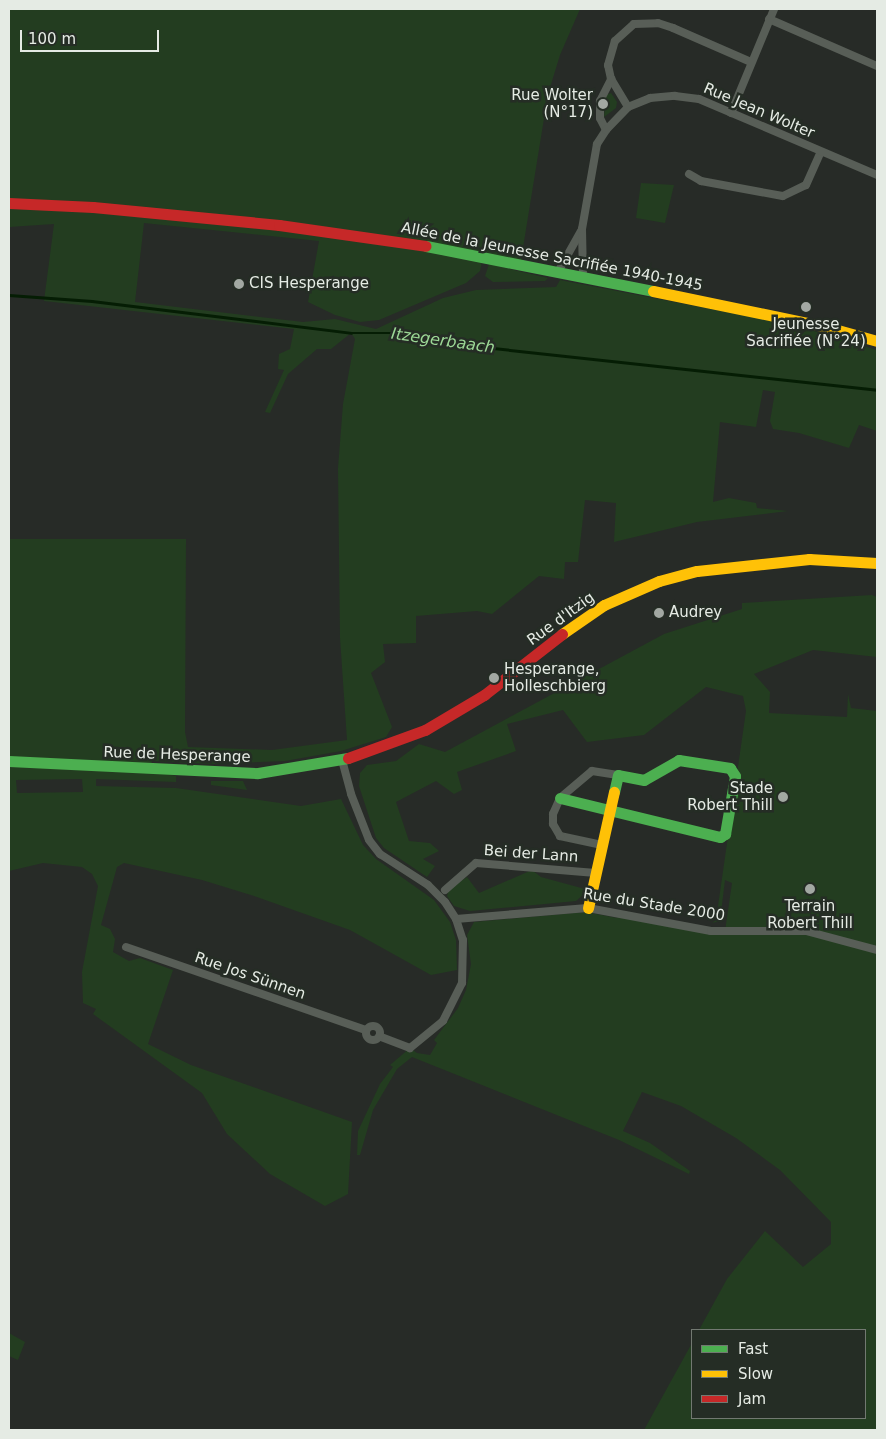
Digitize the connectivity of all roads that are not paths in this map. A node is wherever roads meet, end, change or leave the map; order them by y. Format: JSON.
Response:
{"nodes":[{"id":1,"x":774,"y":9,"type":"edge"},
{"id":2,"x":769,"y":19,"type":"junction"},
{"id":3,"x":751,"y":62,"type":"junction"},
{"id":4,"x":877,"y":66,"type":"edge"},
{"id":5,"x":610,"y":79,"type":"junction"},
{"id":6,"x":628,"y":107,"type":"junction"},
{"id":7,"x":731,"y":113,"type":"junction"},
{"id":8,"x":606,"y":130,"type":"junction"},
{"id":9,"x":822,"y":152,"type":"junction"},
{"id":10,"x":689,"y":174,"type":"dead end"},
{"id":11,"x":877,"y":175,"type":"edge"},
{"id":12,"x":9,"y":203,"type":"edge"},
{"id":13,"x":582,"y":229,"type":"junction"},
{"id":14,"x":558,"y":272,"type":"junction"},
{"id":15,"x":583,"y":277,"type":"junction"},
{"id":16,"x":877,"y":341,"type":"edge"},
{"id":17,"x":877,"y":562,"type":"edge"},
{"id":18,"x":342,"y":760,"type":"junction"},
{"id":19,"x":9,"y":762,"type":"edge"},
{"id":20,"x":618,"y":776,"type":"junction"},
{"id":21,"x":560,"y":798,"type":"junction"},
{"id":22,"x":610,"y":810,"type":"junction"},
{"id":23,"x":602,"y":845,"type":"junction"},
{"id":24,"x":596,"y":873,"type":"junction"},
{"id":25,"x":445,"y":890,"type":"dead end"},
{"id":26,"x":588,"y":908,"type":"junction"},
{"id":27,"x":456,"y":919,"type":"junction"},
{"id":28,"x":126,"y":947,"type":"dead end"},
{"id":29,"x":877,"y":950,"type":"edge"}],
"edges":[{"from":1,"to":2,"type":"street"},
{"from":2,"to":3,"type":"street"},
{"from":2,"to":4,"type":"street"},
{"from":3,"to":5,"type":"street"},
{"from":3,"to":7,"type":"street"},
{"from":5,"to":6,"type":"street"},
{"from":5,"to":8,"type":"street"},
{"from":6,"to":7,"type":"street","name":"Rue Jean Wolter"},
{"from":6,"to":8,"type":"street","name":"Rue Jean Wolter"},
{"from":7,"to":9,"type":"street","name":"Rue Jean Wolter"},
{"from":8,"to":13,"type":"street","name":"Rue Jean Wolter"},
{"from":9,"to":10,"type":"street"},
{"from":9,"to":11,"type":"street","name":"Rue Jean Wolter"},
{"from":12,"to":14,"type":"main road","name":"Allée de la Jeunesse Sacrifiée 1940-1945"},
{"from":13,"to":14,"type":"street","name":"Rue Jean Wolter"},
{"from":13,"to":15,"type":"street","name":"Rue Jean Wolter"},
{"from":14,"to":15,"type":"main road","name":"Allée de la Jeunesse Sacrifiée 1940-1945"},
{"from":15,"to":16,"type":"main road","name":"Allée de la Jeunesse Sacrifiée 1940-1945"},
{"from":17,"to":18,"type":"main road","name":"Rue d'Itzig"},
{"from":18,"to":19,"type":"main road","name":"Rue de Hesperange"},
{"from":18,"to":27,"type":"street"},
{"from":20,"to":21,"type":"street"},
{"from":20,"to":22,"type":"main road"},
{"from":20,"to":22,"type":"main road"},
{"from":21,"to":22,"type":"main road"},
{"from":21,"to":23,"type":"street"},
{"from":22,"to":23,"type":"main road"},
{"from":23,"to":24,"type":"main road"},
{"from":24,"to":25,"type":"street","name":"Bei der Lann"},
{"from":24,"to":26,"type":"main road"},
{"from":26,"to":27,"type":"street","name":"Rue du Stade 2000"},
{"from":26,"to":29,"type":"street","name":"Rue du Stade 2000"},
{"from":27,"to":28,"type":"street","name":"Rue Jos Sünnen"}]}
